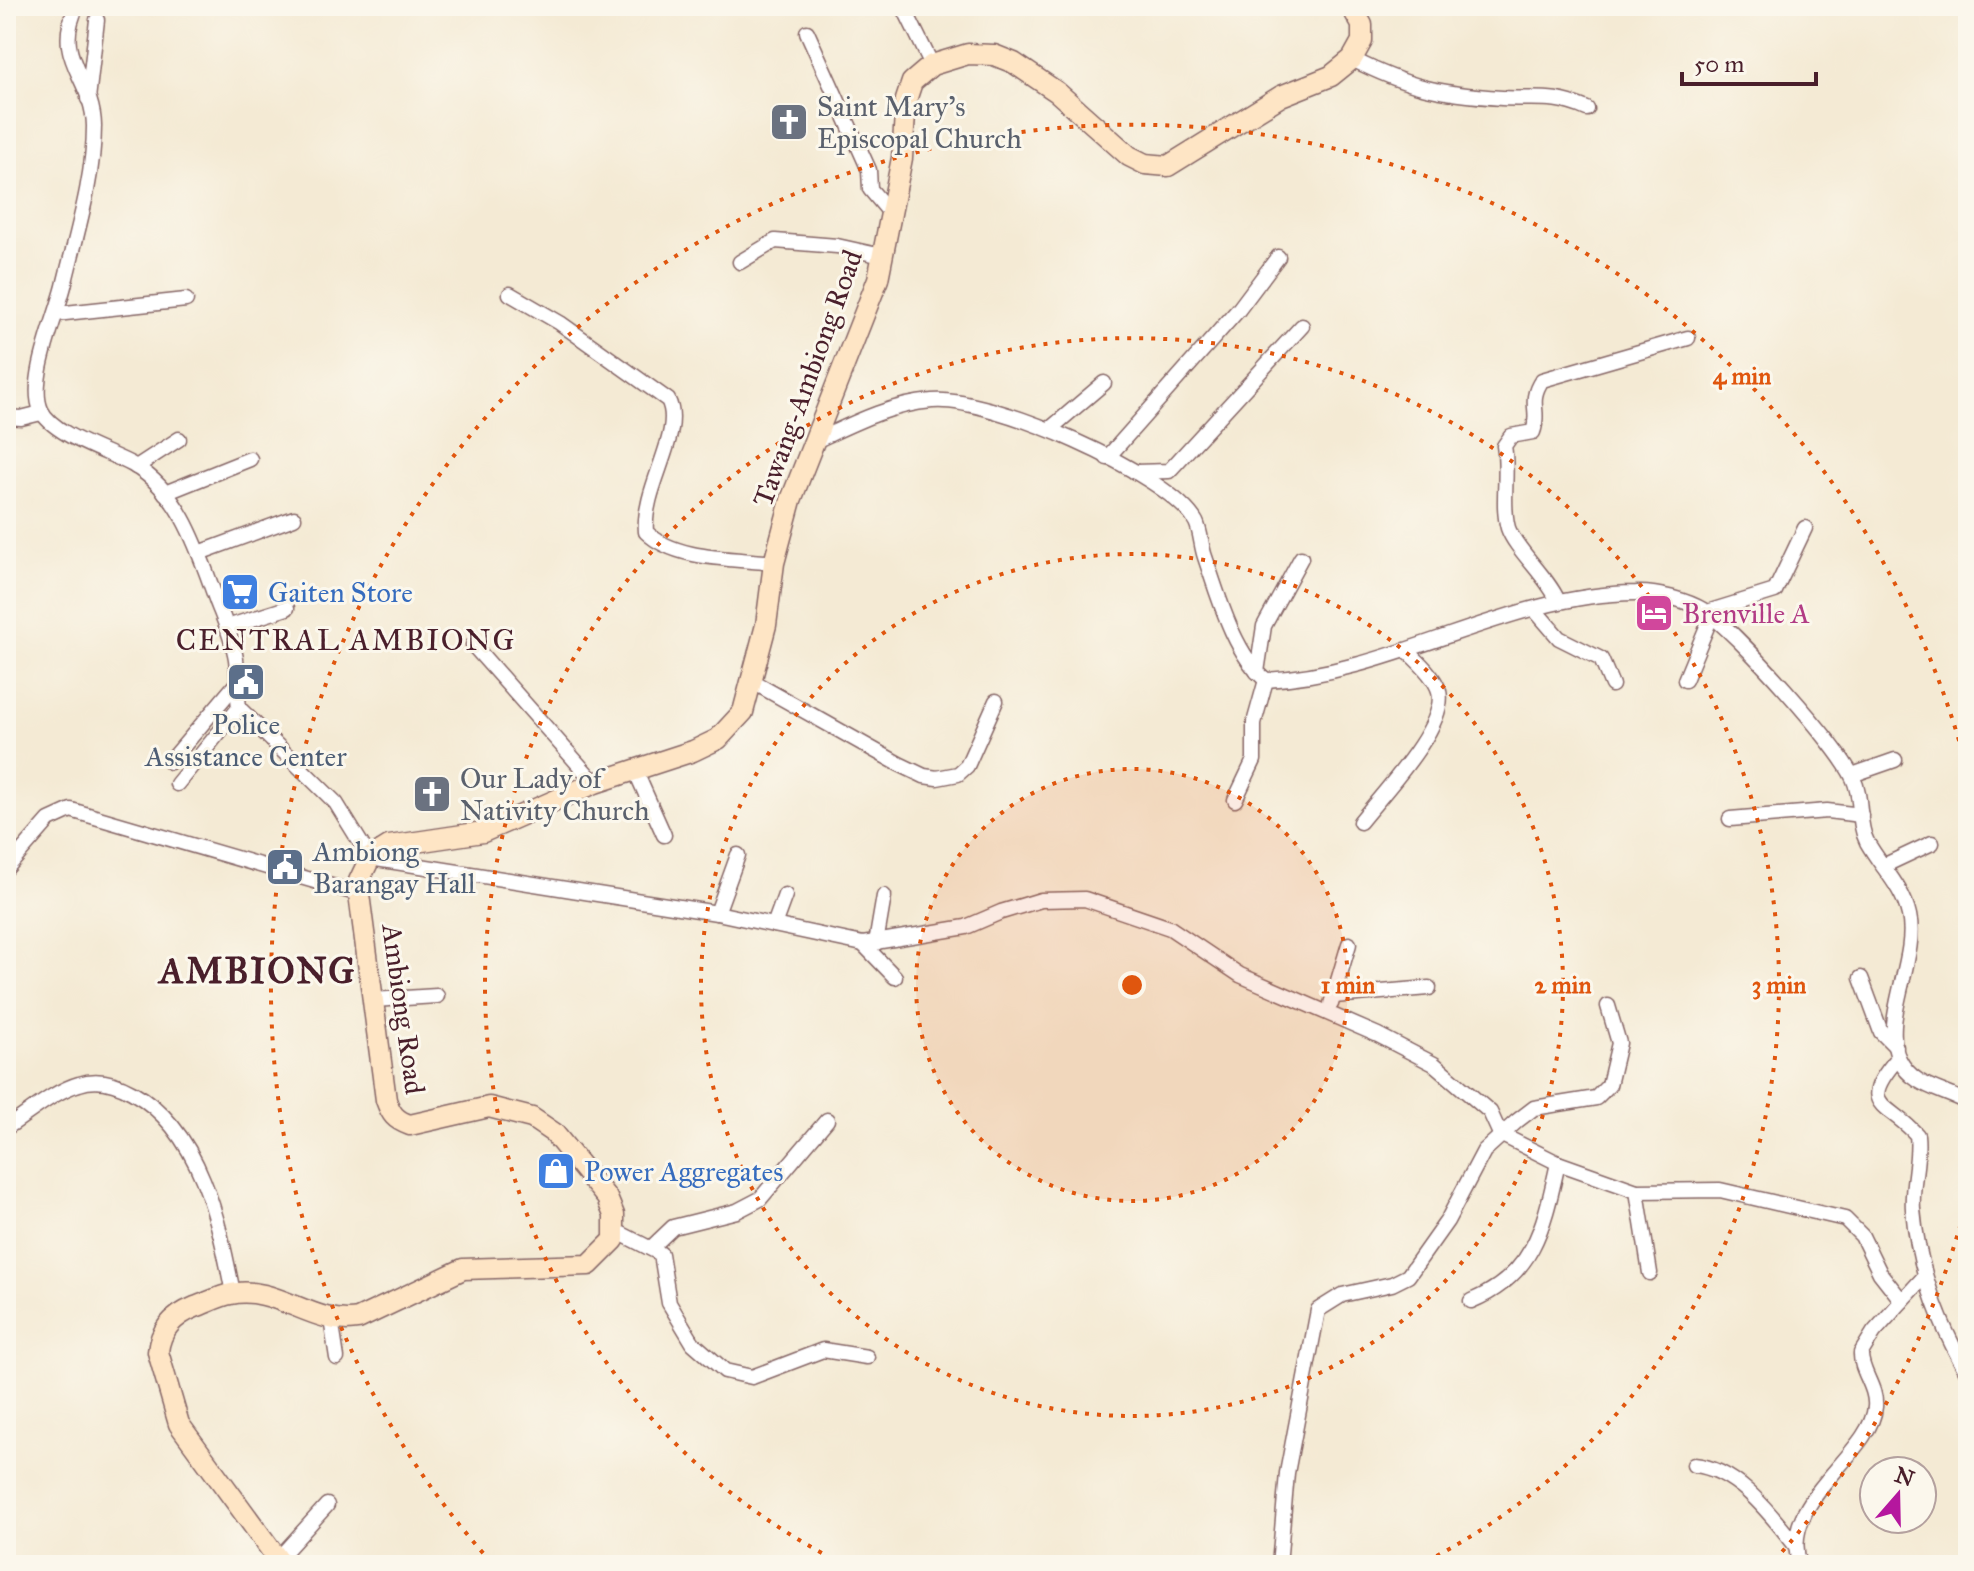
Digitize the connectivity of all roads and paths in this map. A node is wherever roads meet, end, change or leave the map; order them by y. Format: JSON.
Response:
{"nodes":[{"id":1,"x":77,"y":6,"type":"edge"},
{"id":2,"x":903,"y":6,"type":"edge"},
{"id":3,"x":1351,"y":6,"type":"edge"},
{"id":4,"x":97,"y":20,"type":"dead end"},
{"id":5,"x":807,"y":32,"type":"dead end"},
{"id":6,"x":1352,"y":59,"type":"junction"},
{"id":7,"x":932,"y":65,"type":"junction"},
{"id":8,"x":88,"y":99,"type":"junction"},
{"id":9,"x":1587,"y":109,"type":"dead end"},
{"id":10,"x":891,"y":214,"type":"junction"},
{"id":11,"x":882,"y":256,"type":"junction"},
{"id":12,"x":1278,"y":257,"type":"dead end"},
{"id":13,"x":740,"y":262,"type":"dead end"},
{"id":14,"x":510,"y":294,"type":"dead end"},
{"id":15,"x":186,"y":300,"type":"dead end"},
{"id":16,"x":56,"y":314,"type":"junction"},
{"id":17,"x":1302,"y":326,"type":"dead end"},
{"id":18,"x":1688,"y":338,"type":"dead end"},
{"id":19,"x":1104,"y":383,"type":"dead end"},
{"id":20,"x":41,"y":413,"type":"junction"},
{"id":21,"x":6,"y":417,"type":"edge"},
{"id":22,"x":1050,"y":429,"type":"junction"},
{"id":23,"x":179,"y":439,"type":"dead end"},
{"id":24,"x":812,"y":442,"type":"junction"},
{"id":25,"x":1107,"y":458,"type":"junction"},
{"id":26,"x":250,"y":459,"type":"dead end"},
{"id":27,"x":136,"y":467,"type":"junction"},
{"id":28,"x":1131,"y":472,"type":"junction"},
{"id":29,"x":165,"y":493,"type":"junction"},
{"id":30,"x":294,"y":518,"type":"dead end"},
{"id":31,"x":1805,"y":528,"type":"dead end"},
{"id":32,"x":199,"y":553,"type":"junction"},
{"id":33,"x":1301,"y":558,"type":"dead end"},
{"id":34,"x":774,"y":563,"type":"junction"},
{"id":35,"x":1558,"y":601,"type":"junction"},
{"id":36,"x":287,"y":608,"type":"dead end"},
{"id":37,"x":1534,"y":609,"type":"junction"},
{"id":38,"x":1709,"y":614,"type":"junction"},
{"id":39,"x":227,"y":627,"type":"junction"},
{"id":40,"x":473,"y":645,"type":"dead end"},
{"id":41,"x":1408,"y":652,"type":"junction"},
{"id":42,"x":1262,"y":676,"type":"junction"},
{"id":43,"x":1685,"y":680,"type":"dead end"},
{"id":44,"x":753,"y":682,"type":"junction"},
{"id":45,"x":236,"y":684,"type":"junction"},
{"id":46,"x":1612,"y":685,"type":"dead end"},
{"id":47,"x":996,"y":701,"type":"dead end"},
{"id":48,"x":239,"y":708,"type":"junction"},
{"id":49,"x":1895,"y":760,"type":"dead end"},
{"id":50,"x":170,"y":762,"type":"dead end"},
{"id":51,"x":635,"y":770,"type":"junction"},
{"id":52,"x":1852,"y":775,"type":"junction"},
{"id":53,"x":595,"y":783,"type":"junction"},
{"id":54,"x":177,"y":784,"type":"dead end"},
{"id":55,"x":1235,"y":800,"type":"dead end"},
{"id":56,"x":1861,"y":815,"type":"junction"},
{"id":57,"x":1730,"y":819,"type":"dead end"},
{"id":58,"x":1360,"y":822,"type":"dead end"},
{"id":59,"x":664,"y":835,"type":"dead end"},
{"id":60,"x":1932,"y":843,"type":"dead end"},
{"id":61,"x":738,"y":855,"type":"dead end"},
{"id":62,"x":370,"y":858,"type":"junction"},
{"id":63,"x":1883,"y":866,"type":"junction"},
{"id":64,"x":6,"y":869,"type":"edge"},
{"id":65,"x":359,"y":894,"type":"junction"},
{"id":66,"x":785,"y":895,"type":"dead end"},
{"id":67,"x":884,"y":896,"type":"dead end"},
{"id":68,"x":717,"y":913,"type":"junction"},
{"id":69,"x":774,"y":925,"type":"junction"},
{"id":70,"x":870,"y":943,"type":"junction"},
{"id":71,"x":1349,"y":944,"type":"dead end"},
{"id":72,"x":895,"y":977,"type":"dead end"},
{"id":73,"x":1861,"y":978,"type":"dead end"},
{"id":74,"x":1429,"y":988,"type":"dead end"},
{"id":75,"x":437,"y":996,"type":"dead end"},
{"id":76,"x":1334,"y":996,"type":"junction"},
{"id":77,"x":373,"y":1000,"type":"junction"},
{"id":78,"x":1608,"y":1006,"type":"dead end"},
{"id":79,"x":1328,"y":1016,"type":"junction"},
{"id":80,"x":1897,"y":1053,"type":"junction"},
{"id":81,"x":1968,"y":1103,"type":"edge"},
{"id":82,"x":827,"y":1120,"type":"dead end"},
{"id":83,"x":6,"y":1128,"type":"edge"},
{"id":84,"x":1500,"y":1134,"type":"junction"},
{"id":85,"x":1558,"y":1163,"type":"junction"},
{"id":86,"x":1637,"y":1191,"type":"junction"},
{"id":87,"x":616,"y":1231,"type":"junction"},
{"id":88,"x":652,"y":1247,"type":"junction"},
{"id":89,"x":1650,"y":1273,"type":"dead end"},
{"id":90,"x":1925,"y":1276,"type":"junction"},
{"id":91,"x":233,"y":1293,"type":"junction"},
{"id":92,"x":1471,"y":1301,"type":"dead end"},
{"id":93,"x":1902,"y":1301,"type":"junction"},
{"id":94,"x":331,"y":1319,"type":"junction"},
{"id":95,"x":867,"y":1357,"type":"dead end"},
{"id":96,"x":337,"y":1358,"type":"dead end"},
{"id":97,"x":1968,"y":1374,"type":"edge"},
{"id":98,"x":1694,"y":1465,"type":"dead end"},
{"id":99,"x":327,"y":1505,"type":"dead end"},
{"id":100,"x":1796,"y":1546,"type":"junction"},
{"id":101,"x":280,"y":1562,"type":"edge"},
{"id":102,"x":1279,"y":1565,"type":"edge"},
{"id":103,"x":1800,"y":1565,"type":"edge"}],
"edges":[{"from":1,"to":8,"type":"street"},
{"from":2,"to":7,"type":"street"},
{"from":3,"to":6,"type":"main road"},
{"from":4,"to":8,"type":"street"},
{"from":5,"to":10,"type":"street"},
{"from":6,"to":7,"type":"main road"},
{"from":6,"to":9,"type":"street"},
{"from":7,"to":10,"type":"main road","name":"Tawang-Ambiong Road"},
{"from":8,"to":16,"type":"street"},
{"from":10,"to":11,"type":"main road","name":"Tawang-Ambiong Road"},
{"from":11,"to":13,"type":"street"},
{"from":11,"to":24,"type":"main road","name":"Tawang-Ambiong Road"},
{"from":12,"to":25,"type":"street"},
{"from":14,"to":34,"type":"street"},
{"from":15,"to":16,"type":"street"},
{"from":16,"to":20,"type":"street"},
{"from":17,"to":28,"type":"street"},
{"from":18,"to":35,"type":"street"},
{"from":19,"to":22,"type":"street"},
{"from":20,"to":21,"type":"street"},
{"from":20,"to":27,"type":"street"},
{"from":22,"to":24,"type":"street"},
{"from":22,"to":25,"type":"street"},
{"from":23,"to":27,"type":"street"},
{"from":24,"to":34,"type":"main road","name":"Tawang-Ambiong Road"},
{"from":25,"to":28,"type":"street"},
{"from":26,"to":29,"type":"street"},
{"from":27,"to":29,"type":"street"},
{"from":28,"to":42,"type":"street"},
{"from":29,"to":32,"type":"street"},
{"from":30,"to":32,"type":"street"},
{"from":31,"to":38,"type":"street"},
{"from":32,"to":39,"type":"street"},
{"from":33,"to":42,"type":"street"},
{"from":34,"to":44,"type":"main road","name":"Tawang-Ambiong Road"},
{"from":35,"to":37,"type":"street"},
{"from":35,"to":38,"type":"street"},
{"from":36,"to":39,"type":"street"},
{"from":37,"to":41,"type":"street"},
{"from":37,"to":46,"type":"street"},
{"from":38,"to":43,"type":"street"},
{"from":38,"to":52,"type":"street"},
{"from":39,"to":45,"type":"street"},
{"from":40,"to":53,"type":"street"},
{"from":41,"to":42,"type":"street"},
{"from":41,"to":58,"type":"street"},
{"from":42,"to":55,"type":"street"},
{"from":44,"to":47,"type":"street"},
{"from":44,"to":51,"type":"main road","name":"Tawang-Ambiong Road"},
{"from":45,"to":48,"type":"street"},
{"from":45,"to":50,"type":"street"},
{"from":48,"to":54,"type":"street"},
{"from":48,"to":62,"type":"street"},
{"from":49,"to":52,"type":"street"},
{"from":51,"to":53,"type":"main road","name":"Tawang-Ambiong Road"},
{"from":51,"to":59,"type":"street"},
{"from":52,"to":56,"type":"street"},
{"from":53,"to":62,"type":"main road","name":"Tawang-Ambiong Road"},
{"from":56,"to":57,"type":"street"},
{"from":56,"to":63,"type":"street"},
{"from":60,"to":63,"type":"street"},
{"from":61,"to":68,"type":"street"},
{"from":62,"to":65,"type":"main road","name":"Ambiong Road"},
{"from":62,"to":68,"type":"street"},
{"from":63,"to":80,"type":"street"},
{"from":64,"to":65,"type":"street"},
{"from":65,"to":77,"type":"main road","name":"Ambiong Road"},
{"from":66,"to":69,"type":"street"},
{"from":67,"to":70,"type":"street"},
{"from":68,"to":69,"type":"street"},
{"from":69,"to":70,"type":"street"},
{"from":70,"to":72,"type":"street"},
{"from":70,"to":79,"type":"street"},
{"from":71,"to":76,"type":"street"},
{"from":73,"to":80,"type":"street"},
{"from":74,"to":76,"type":"street"},
{"from":75,"to":77,"type":"street"},
{"from":76,"to":79,"type":"street"},
{"from":77,"to":87,"type":"main road","name":"Ambiong Road"},
{"from":78,"to":84,"type":"street"},
{"from":79,"to":84,"type":"street"},
{"from":80,"to":81,"type":"street"},
{"from":80,"to":90,"type":"street"},
{"from":82,"to":88,"type":"street"},
{"from":83,"to":91,"type":"street"},
{"from":84,"to":85,"type":"street"},
{"from":84,"to":102,"type":"street"},
{"from":85,"to":86,"type":"street"},
{"from":85,"to":92,"type":"street"},
{"from":86,"to":89,"type":"street"},
{"from":86,"to":93,"type":"street"},
{"from":87,"to":88,"type":"street"},
{"from":87,"to":94,"type":"main road"},
{"from":88,"to":95,"type":"street"},
{"from":90,"to":93,"type":"street"},
{"from":90,"to":97,"type":"street"},
{"from":91,"to":94,"type":"main road"},
{"from":91,"to":101,"type":"main road"},
{"from":93,"to":100,"type":"street"},
{"from":94,"to":96,"type":"street"},
{"from":98,"to":100,"type":"street"},
{"from":99,"to":101,"type":"street"},
{"from":100,"to":103,"type":"street"}]}
